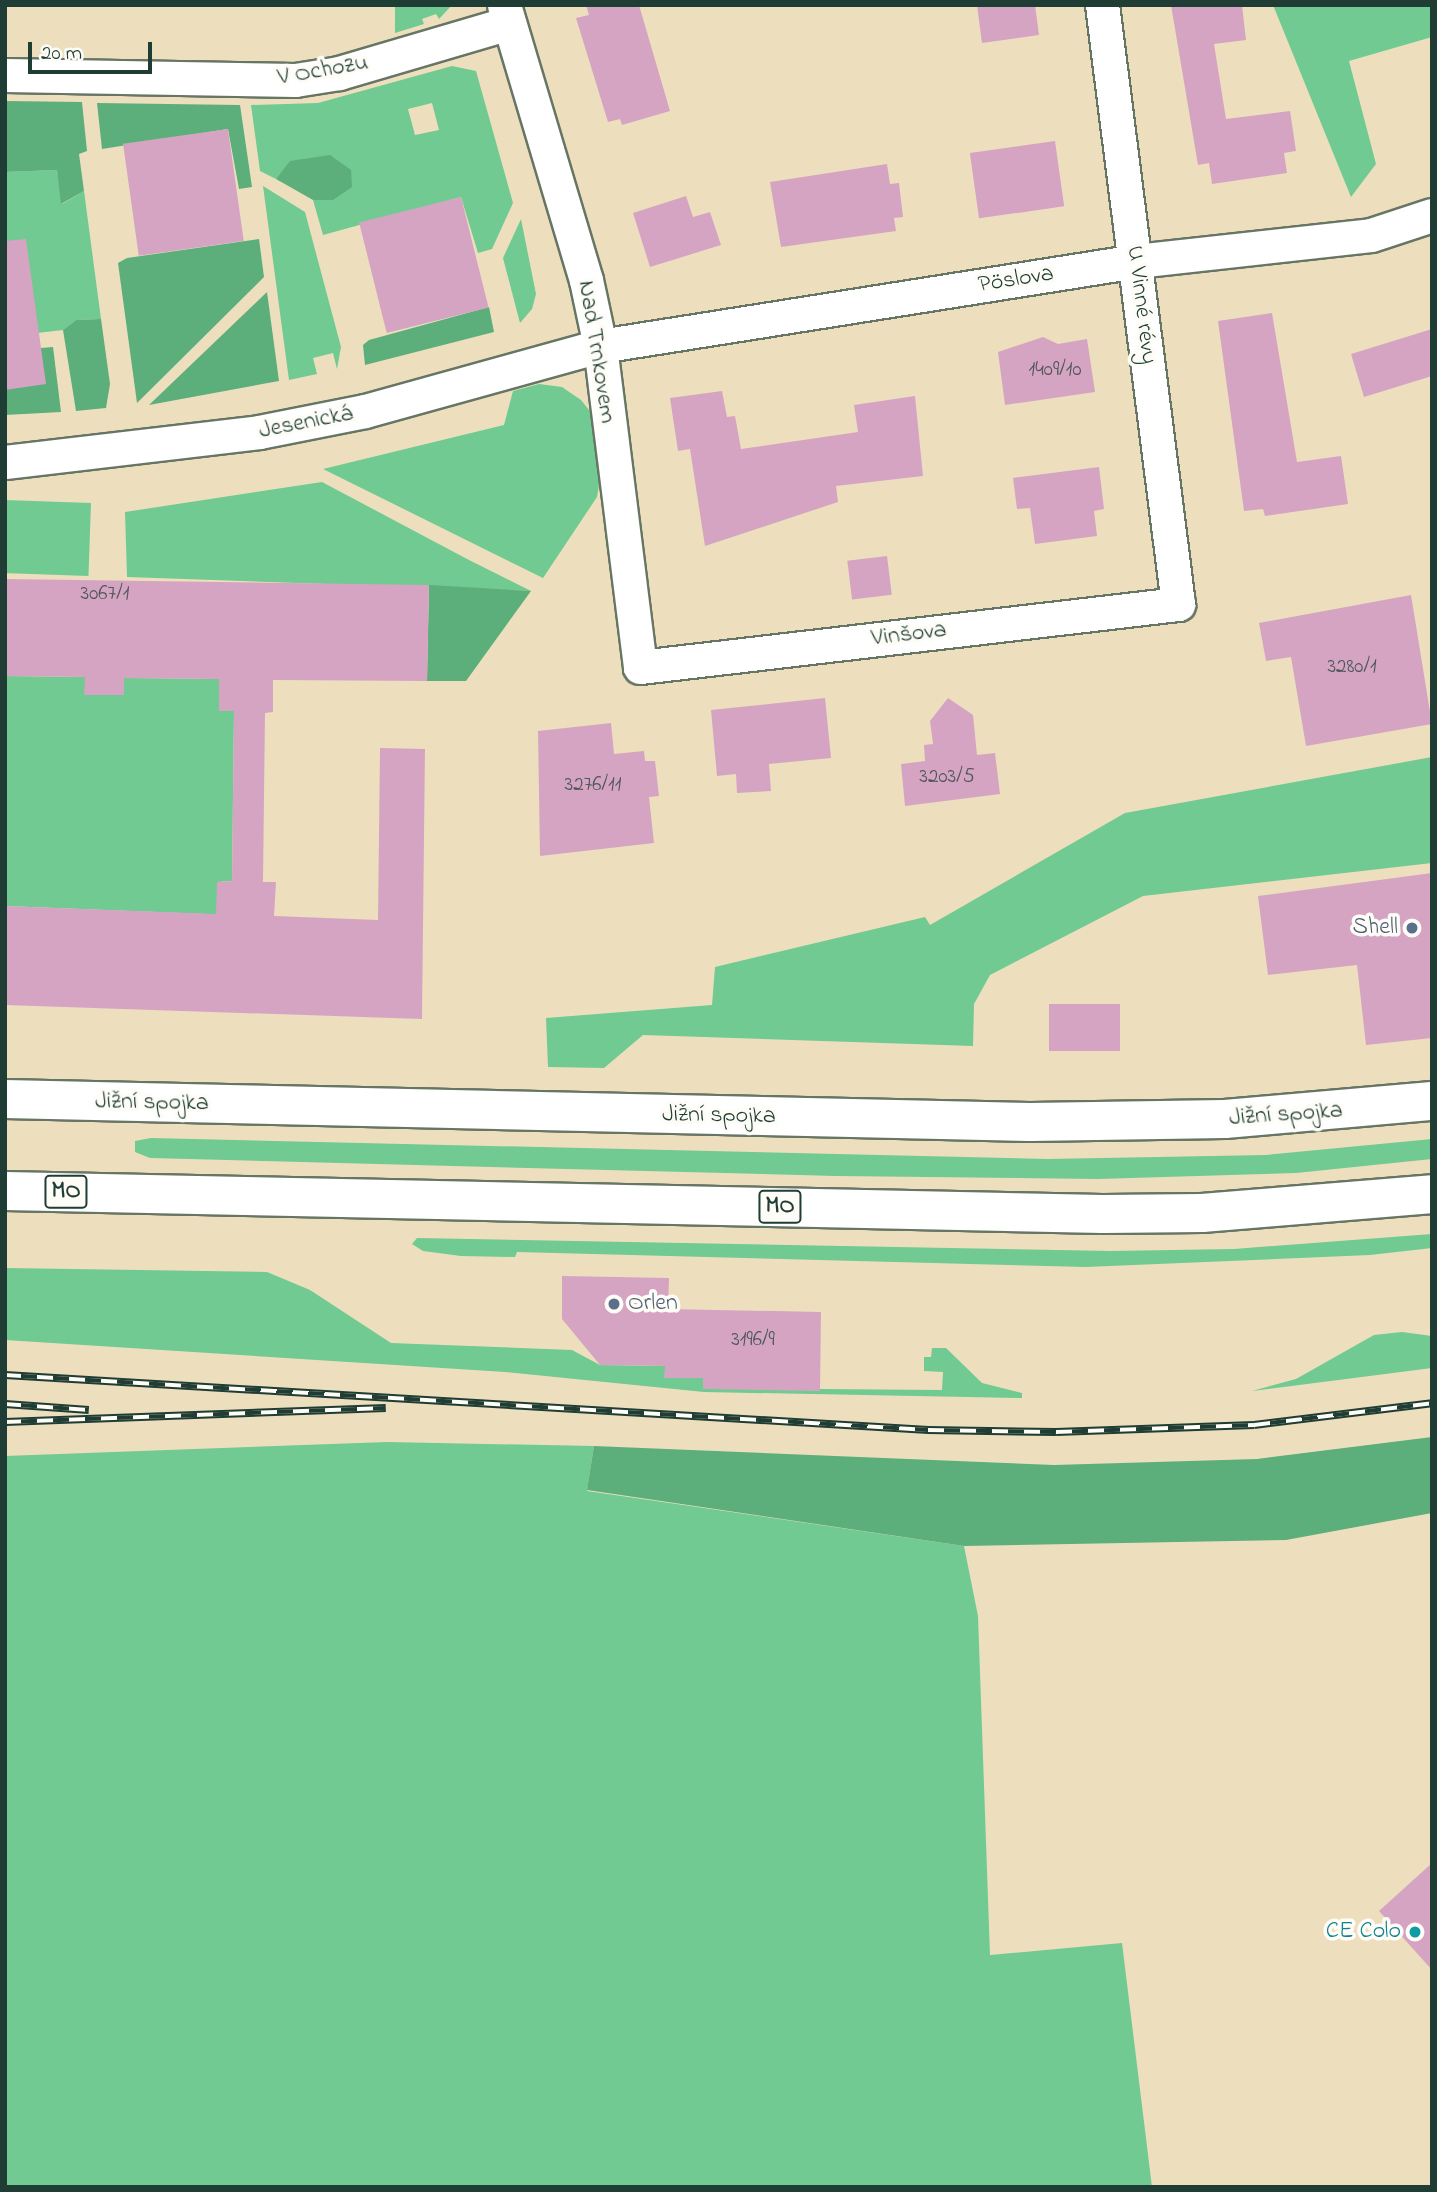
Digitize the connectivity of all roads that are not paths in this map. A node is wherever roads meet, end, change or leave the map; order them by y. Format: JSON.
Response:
{"nodes":[{"id":1,"x":1102,"y":5,"type":"edge"},
{"id":2,"x":506,"y":14,"type":"edge"},
{"id":3,"x":5,"y":75,"type":"edge"},
{"id":4,"x":1432,"y":215,"type":"edge"},
{"id":5,"x":1136,"y":261,"type":"junction"},
{"id":6,"x":600,"y":346,"type":"junction"},
{"id":7,"x":5,"y":462,"type":"edge"},
{"id":8,"x":1178,"y":604,"type":"joint"},
{"id":9,"x":640,"y":667,"type":"joint"},
{"id":10,"x":5,"y":1099,"type":"edge"},
{"id":11,"x":1432,"y":1101,"type":"edge"},
{"id":12,"x":5,"y":1191,"type":"edge"},
{"id":13,"x":1432,"y":1194,"type":"edge"}],
"edges":[{"from":1,"to":5,"type":"street","name":"U Vinné révy"},
{"from":2,"to":3,"type":"street","name":"V Ochozu"},
{"from":2,"to":6,"type":"street","name":"Nad Trnkovem"},
{"from":4,"to":5,"type":"street","name":"Pöslova"},
{"from":5,"to":6,"type":"street","name":"Pöslova"},
{"from":5,"to":8,"type":"street","name":"U Vinné révy"},
{"from":6,"to":7,"type":"street","name":"Jesenická"},
{"from":6,"to":9,"type":"street","name":"Nad Trnkovem"},
{"from":8,"to":9,"type":"street","name":"Vinšova"},
{"from":10,"to":11,"type":"highway","name":"Jižní spojka"},
{"from":12,"to":13,"type":"highway","number":"MO"}]}
